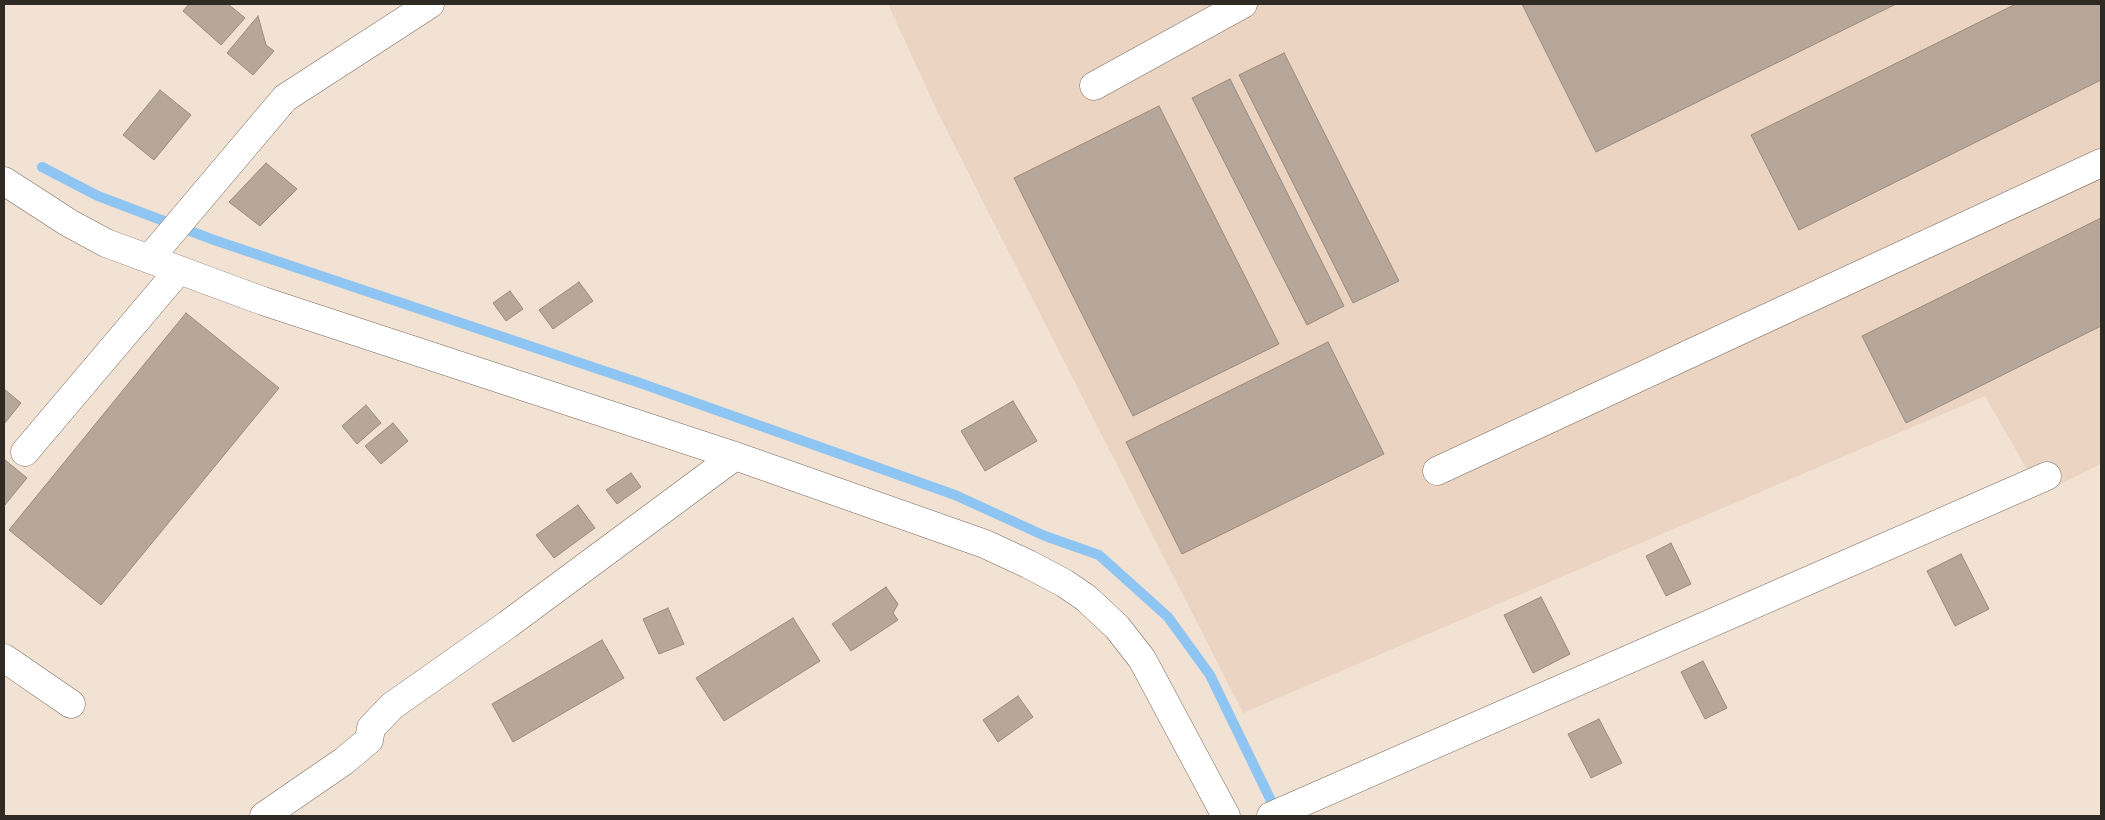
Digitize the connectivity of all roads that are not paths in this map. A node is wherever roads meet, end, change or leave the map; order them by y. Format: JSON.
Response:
{"nodes":[{"id":1,"x":430,"y":4,"type":"edge"},
{"id":2,"x":1243,"y":4,"type":"edge"},
{"id":3,"x":1094,"y":86,"type":"dead end"},
{"id":4,"x":2101,"y":163,"type":"edge"},
{"id":5,"x":5,"y":186,"type":"edge"},
{"id":6,"x":149,"y":259,"type":"junction"},
{"id":7,"x":179,"y":270,"type":"junction"},
{"id":8,"x":24,"y":452,"type":"dead end"},
{"id":9,"x":735,"y":456,"type":"junction"},
{"id":10,"x":1437,"y":471,"type":"dead end"},
{"id":11,"x":2047,"y":476,"type":"dead end"},
{"id":12,"x":4,"y":658,"type":"edge"},
{"id":13,"x":71,"y":704,"type":"dead end"},
{"id":14,"x":264,"y":816,"type":"edge"},
{"id":15,"x":1226,"y":816,"type":"edge"},
{"id":16,"x":1271,"y":816,"type":"edge"}],
"edges":[{"from":1,"to":6,"type":"street"},
{"from":2,"to":3,"type":"street"},
{"from":4,"to":10,"type":"street"},
{"from":5,"to":6,"type":"street"},
{"from":6,"to":7,"type":"street"},
{"from":7,"to":8,"type":"street"},
{"from":7,"to":9,"type":"street"},
{"from":9,"to":14,"type":"street"},
{"from":9,"to":15,"type":"street"},
{"from":11,"to":16,"type":"street"},
{"from":12,"to":13,"type":"street"}]}
